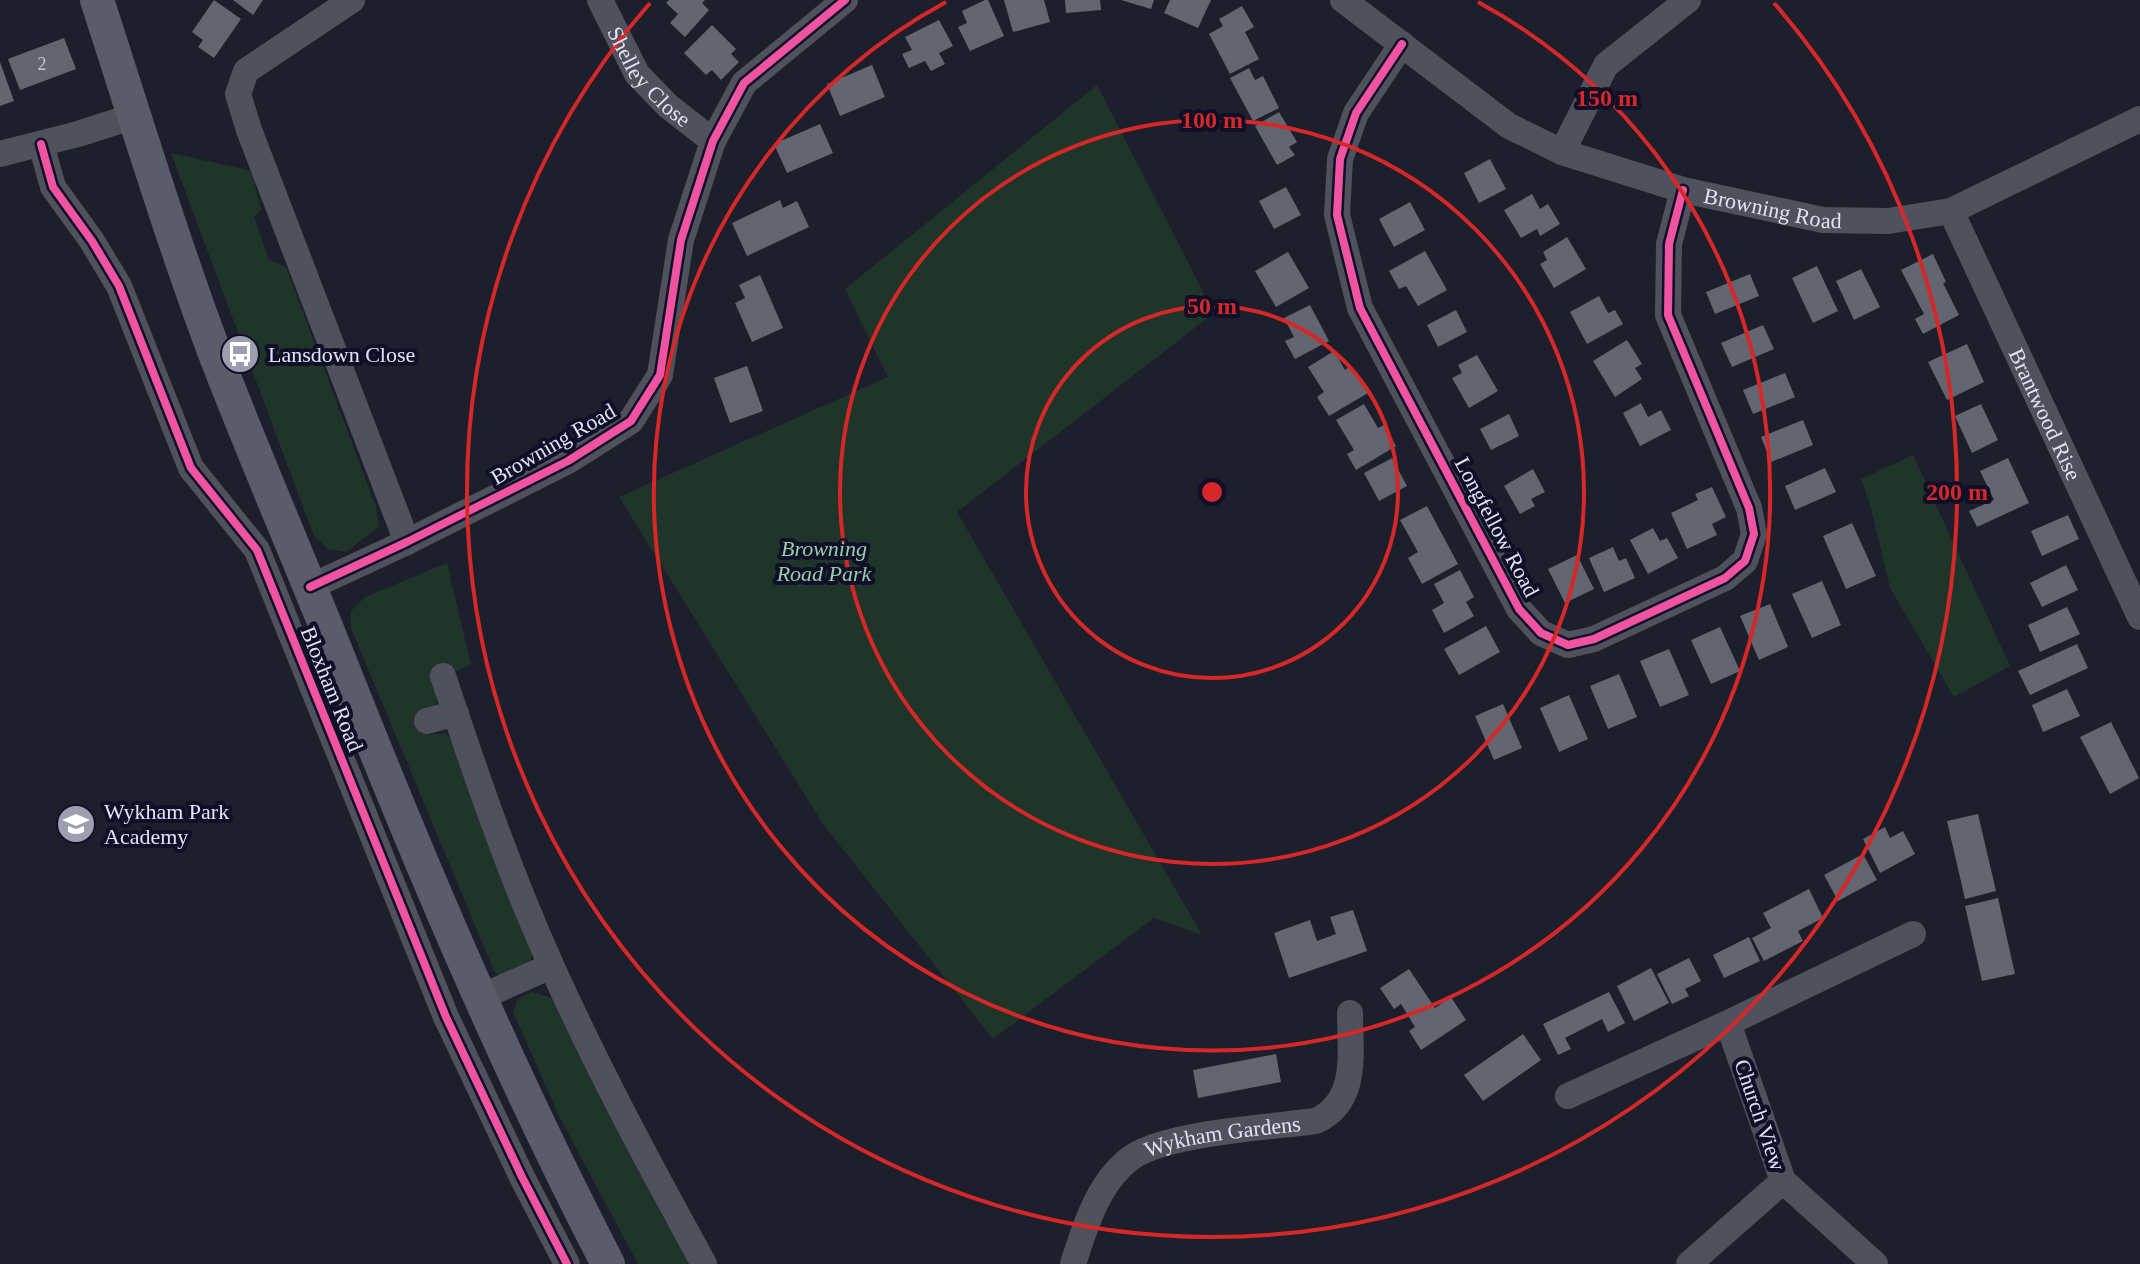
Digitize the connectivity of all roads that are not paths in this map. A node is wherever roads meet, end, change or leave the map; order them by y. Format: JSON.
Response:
{"nodes":[{"id":1,"x":97,"y":0,"type":"edge"},
{"id":2,"x":352,"y":0,"type":"edge"},
{"id":3,"x":600,"y":0,"type":"edge"},
{"id":4,"x":845,"y":0,"type":"edge"},
{"id":5,"x":1343,"y":0,"type":"edge"},
{"id":6,"x":1679,"y":2,"type":"edge"},
{"id":7,"x":1402,"y":44,"type":"junction"},
{"id":8,"x":134,"y":116,"type":"junction"},
{"id":9,"x":2140,"y":119,"type":"edge"},
{"id":10,"x":713,"y":141,"type":"junction"},
{"id":11,"x":41,"y":144,"type":"junction"},
{"id":12,"x":1562,"y":152,"type":"junction"},
{"id":13,"x":0,"y":154,"type":"edge"},
{"id":14,"x":1683,"y":190,"type":"junction"},
{"id":15,"x":1951,"y":211,"type":"junction"},
{"id":16,"x":407,"y":542,"type":"junction"},
{"id":17,"x":310,"y":587,"type":"junction"},
{"id":18,"x":2140,"y":617,"type":"edge"},
{"id":19,"x":443,"y":676,"type":"dead end"},
{"id":20,"x":456,"y":713,"type":"junction"},
{"id":21,"x":427,"y":721,"type":"dead end"},
{"id":22,"x":1913,"y":934,"type":"dead end"},
{"id":23,"x":551,"y":966,"type":"junction"},
{"id":24,"x":479,"y":998,"type":"junction"},
{"id":25,"x":1350,"y":1013,"type":"dead end"},
{"id":26,"x":1728,"y":1023,"type":"junction"},
{"id":27,"x":1568,"y":1096,"type":"dead end"},
{"id":28,"x":1783,"y":1181,"type":"junction"},
{"id":29,"x":567,"y":1264,"type":"edge"},
{"id":30,"x":608,"y":1264,"type":"edge"},
{"id":31,"x":704,"y":1264,"type":"edge"},
{"id":32,"x":1073,"y":1264,"type":"edge"},
{"id":33,"x":1689,"y":1264,"type":"edge"},
{"id":34,"x":1875,"y":1264,"type":"edge"}],
"edges":[{"from":1,"to":8,"type":"main road","name":"Bloxham Road"},
{"from":2,"to":16,"type":"street"},
{"from":3,"to":10,"type":"street","name":"Shelley Close"},
{"from":4,"to":10,"type":"street","name":"Browning Road"},
{"from":5,"to":7,"type":"street","name":"Browning Road"},
{"from":6,"to":12,"type":"street"},
{"from":7,"to":12,"type":"street","name":"Browning Road"},
{"from":7,"to":14,"type":"street","name":"Longfellow Road"},
{"from":8,"to":11,"type":"street"},
{"from":8,"to":17,"type":"main road","name":"Bloxham Road"},
{"from":9,"to":15,"type":"street","name":"Browning Road"},
{"from":10,"to":16,"type":"street","name":"Browning Road"},
{"from":11,"to":13,"type":"street"},
{"from":11,"to":29,"type":"street","name":"Bloxham Road"},
{"from":12,"to":14,"type":"street","name":"Browning Road"},
{"from":14,"to":15,"type":"street","name":"Browning Road"},
{"from":15,"to":18,"type":"street","name":"Brantwood Rise"},
{"from":16,"to":17,"type":"street","name":"Browning Road"},
{"from":17,"to":24,"type":"main road","name":"Bloxham Road"},
{"from":19,"to":20,"type":"street"},
{"from":20,"to":21,"type":"street"},
{"from":20,"to":23,"type":"street"},
{"from":22,"to":26,"type":"street"},
{"from":23,"to":24,"type":"street"},
{"from":23,"to":31,"type":"street"},
{"from":24,"to":30,"type":"main road","name":"Bloxham Road"},
{"from":25,"to":32,"type":"street","name":"Wykham Gardens"},
{"from":26,"to":27,"type":"street"},
{"from":26,"to":28,"type":"street","name":"Church View"},
{"from":28,"to":33,"type":"street"},
{"from":28,"to":34,"type":"street","name":"Church View"}]}
